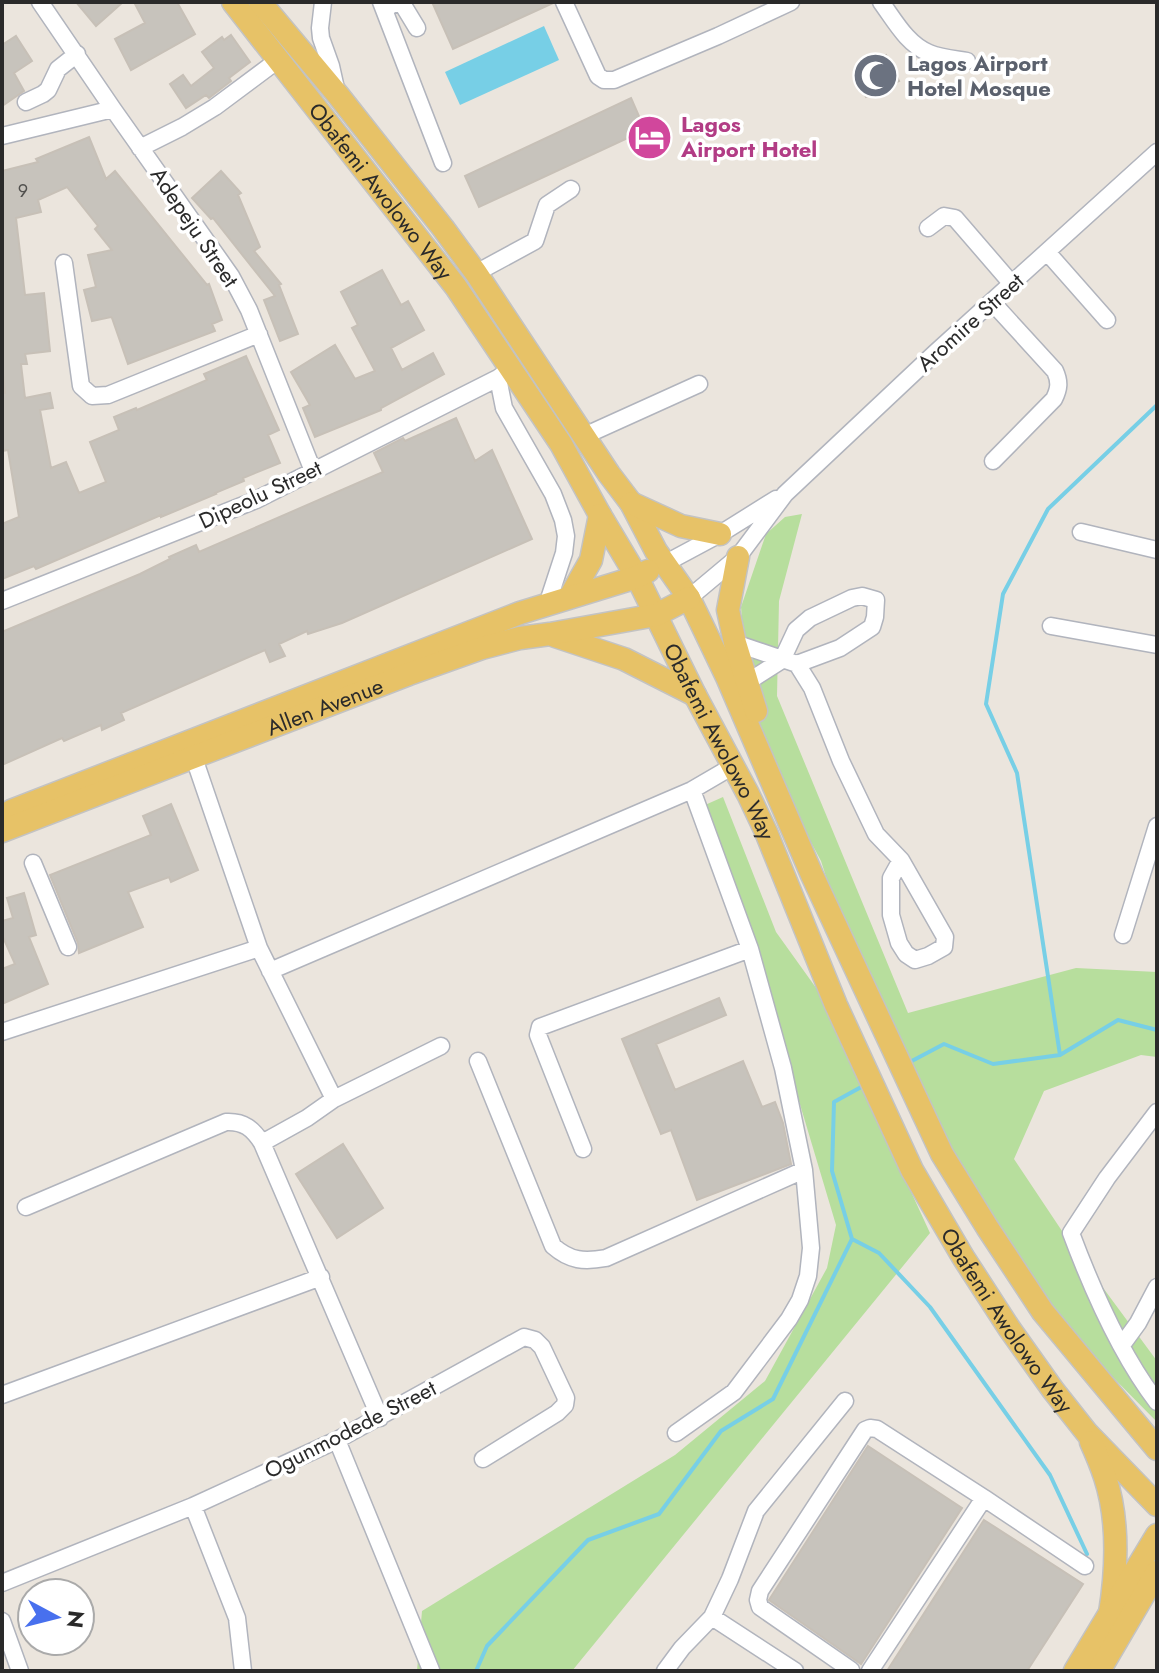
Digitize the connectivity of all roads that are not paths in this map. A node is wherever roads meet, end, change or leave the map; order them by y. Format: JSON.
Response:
{"nodes":[{"id":1,"x":40,"y":2,"type":"edge"},
{"id":2,"x":233,"y":2,"type":"edge"},
{"id":3,"x":260,"y":2,"type":"edge"},
{"id":4,"x":323,"y":2,"type":"edge"},
{"id":5,"x":564,"y":2,"type":"edge"},
{"id":6,"x":791,"y":2,"type":"edge"},
{"id":7,"x":881,"y":2,"type":"edge"},
{"id":8,"x":383,"y":6,"type":"edge"},
{"id":9,"x":417,"y":28,"type":"dead end"},
{"id":10,"x":77,"y":54,"type":"junction"},
{"id":11,"x":278,"y":60,"type":"junction"},
{"id":12,"x":967,"y":61,"type":"dead end"},
{"id":13,"x":338,"y":95,"type":"junction"},
{"id":14,"x":26,"y":102,"type":"dead end"},
{"id":15,"x":113,"y":109,"type":"junction"},
{"id":16,"x":2,"y":136,"type":"edge"},
{"id":17,"x":140,"y":148,"type":"junction"},
{"id":18,"x":1157,"y":152,"type":"edge"},
{"id":19,"x":443,"y":163,"type":"dead end"},
{"id":20,"x":571,"y":189,"type":"dead end"},
{"id":21,"x":928,"y":228,"type":"dead end"},
{"id":22,"x":1047,"y":252,"type":"junction"},
{"id":23,"x":64,"y":263,"type":"dead end"},
{"id":24,"x":476,"y":273,"type":"junction"},
{"id":25,"x":1012,"y":284,"type":"junction"},
{"id":26,"x":992,"y":302,"type":"junction"},
{"id":27,"x":1107,"y":320,"type":"dead end"},
{"id":28,"x":259,"y":334,"type":"junction"},
{"id":29,"x":504,"y":373,"type":"junction"},
{"id":30,"x":699,"y":384,"type":"dead end"},
{"id":31,"x":584,"y":436,"type":"junction"},
{"id":32,"x":993,"y":461,"type":"dead end"},
{"id":33,"x":313,"y":471,"type":"junction"},
{"id":34,"x":785,"y":494,"type":"junction"},
{"id":35,"x":631,"y":503,"type":"junction"},
{"id":36,"x":600,"y":515,"type":"junction"},
{"id":37,"x":1081,"y":532,"type":"dead end"},
{"id":38,"x":720,"y":534,"type":"junction"},
{"id":39,"x":1157,"y":550,"type":"edge"},
{"id":40,"x":738,"y":557,"type":"junction"},
{"id":41,"x":664,"y":564,"type":"junction"},
{"id":42,"x":637,"y":577,"type":"junction"},
{"id":43,"x":570,"y":597,"type":"junction"},
{"id":44,"x":689,"y":598,"type":"junction"},
{"id":45,"x":2,"y":601,"type":"edge"},
{"id":46,"x":547,"y":605,"type":"junction"},
{"id":47,"x":656,"y":615,"type":"junction"},
{"id":48,"x":1051,"y":626,"type":"dead end"},
{"id":49,"x":550,"y":634,"type":"junction"},
{"id":50,"x":735,"y":643,"type":"junction"},
{"id":51,"x":1157,"y":645,"type":"edge"},
{"id":52,"x":790,"y":662,"type":"junction"},
{"id":53,"x":746,"y":683,"type":"junction"},
{"id":54,"x":695,"y":695,"type":"junction"},
{"id":55,"x":194,"y":758,"type":"junction"},
{"id":56,"x":733,"y":766,"type":"junction"},
{"id":57,"x":692,"y":790,"type":"junction"},
{"id":58,"x":2,"y":815,"type":"edge"},
{"id":59,"x":1157,"y":826,"type":"edge"},
{"id":60,"x":2,"y":831,"type":"edge"},
{"id":61,"x":901,"y":860,"type":"junction"},
{"id":62,"x":33,"y":863,"type":"dead end"},
{"id":63,"x":812,"y":875,"type":"junction"},
{"id":64,"x":1123,"y":935,"type":"dead end"},
{"id":65,"x":68,"y":947,"type":"dead end"},
{"id":66,"x":259,"y":948,"type":"junction"},
{"id":67,"x":750,"y":949,"type":"junction"},
{"id":68,"x":270,"y":971,"type":"junction"},
{"id":69,"x":2,"y":1032,"type":"edge"},
{"id":70,"x":441,"y":1046,"type":"dead end"},
{"id":71,"x":478,"y":1061,"type":"dead end"},
{"id":72,"x":334,"y":1099,"type":"junction"},
{"id":73,"x":1157,"y":1112,"type":"edge"},
{"id":74,"x":262,"y":1143,"type":"junction"},
{"id":75,"x":583,"y":1149,"type":"dead end"},
{"id":76,"x":804,"y":1170,"type":"junction"},
{"id":77,"x":26,"y":1207,"type":"dead end"},
{"id":78,"x":321,"y":1277,"type":"junction"},
{"id":79,"x":1157,"y":1287,"type":"edge"},
{"id":80,"x":1122,"y":1345,"type":"junction"},
{"id":81,"x":2,"y":1395,"type":"edge"},
{"id":82,"x":845,"y":1401,"type":"dead end"},
{"id":83,"x":1157,"y":1402,"type":"edge"},
{"id":84,"x":380,"y":1418,"type":"junction"},
{"id":85,"x":676,"y":1433,"type":"dead end"},
{"id":86,"x":1087,"y":1433,"type":"junction"},
{"id":87,"x":337,"y":1440,"type":"junction"},
{"id":88,"x":1157,"y":1449,"type":"edge"},
{"id":89,"x":483,"y":1459,"type":"dead end"},
{"id":90,"x":984,"y":1498,"type":"junction"},
{"id":91,"x":1157,"y":1505,"type":"edge"},
{"id":92,"x":193,"y":1506,"type":"junction"},
{"id":93,"x":1157,"y":1535,"type":"edge"},
{"id":94,"x":1085,"y":1566,"type":"dead end"},
{"id":95,"x":1157,"y":1572,"type":"edge"},
{"id":96,"x":2,"y":1583,"type":"edge"},
{"id":97,"x":1149,"y":1592,"type":"edge"},
{"id":98,"x":1110,"y":1613,"type":"junction"},
{"id":99,"x":712,"y":1617,"type":"junction"},
{"id":100,"x":2,"y":1621,"type":"edge"},
{"id":101,"x":431,"y":1670,"type":"edge"},
{"id":102,"x":20,"y":1671,"type":"edge"},
{"id":103,"x":243,"y":1671,"type":"edge"},
{"id":104,"x":665,"y":1671,"type":"edge"},
{"id":105,"x":795,"y":1671,"type":"edge"},
{"id":106,"x":849,"y":1671,"type":"edge"},
{"id":107,"x":870,"y":1671,"type":"edge"},
{"id":108,"x":1075,"y":1671,"type":"edge"},
{"id":109,"x":1099,"y":1671,"type":"edge"}],
"edges":[{"from":1,"to":10,"type":"street","name":"Adepeju Street"},
{"from":2,"to":11,"type":"main road","name":"Obafemi Awolowo Way"},
{"from":3,"to":13,"type":"main road","name":"Obafemi Awolowo Way"},
{"from":4,"to":13,"type":"street"},
{"from":5,"to":6,"type":"street"},
{"from":7,"to":12,"type":"street"},
{"from":8,"to":9,"type":"street"},
{"from":8,"to":19,"type":"street"},
{"from":10,"to":14,"type":"street"},
{"from":10,"to":15,"type":"street","name":"Adepeju Street"},
{"from":11,"to":17,"type":"street"},
{"from":11,"to":29,"type":"main road","name":"Obafemi Awolowo Way"},
{"from":13,"to":24,"type":"main road","name":"Obafemi Awolowo Way"},
{"from":15,"to":16,"type":"street"},
{"from":15,"to":17,"type":"street","name":"Adepeju Street"},
{"from":17,"to":28,"type":"street","name":"Adepeju Street"},
{"from":18,"to":22,"type":"street","name":"Aromire Street"},
{"from":20,"to":24,"type":"street"},
{"from":21,"to":25,"type":"street"},
{"from":22,"to":25,"type":"street","name":"Aromire Street"},
{"from":22,"to":27,"type":"street"},
{"from":23,"to":28,"type":"street"},
{"from":24,"to":31,"type":"main road","name":"Obafemi Awolowo Way"},
{"from":25,"to":26,"type":"street","name":"Aromire Street"},
{"from":26,"to":32,"type":"street"},
{"from":26,"to":34,"type":"street","name":"Aromire Street"},
{"from":28,"to":33,"type":"street","name":"Adepeju Street"},
{"from":29,"to":33,"type":"street","name":"Dipeolu Street"},
{"from":29,"to":36,"type":"main road","name":"Obafemi Awolowo Way"},
{"from":29,"to":46,"type":"street"},
{"from":30,"to":31,"type":"street"},
{"from":31,"to":35,"type":"main road","name":"Obafemi Awolowo Way"},
{"from":33,"to":45,"type":"street","name":"Dipeolu Street"},
{"from":34,"to":38,"type":"street","name":"Aromire Street"},
{"from":34,"to":40,"type":"street","name":"Aromire Street"},
{"from":35,"to":38,"type":"main road"},
{"from":35,"to":41,"type":"main road","name":"Obafemi Awolowo Way"},
{"from":36,"to":42,"type":"main road","name":"Obafemi Awolowo Way"},
{"from":36,"to":43,"type":"main road"},
{"from":37,"to":39,"type":"street"},
{"from":38,"to":41,"type":"street","name":"Aromire Street"},
{"from":40,"to":44,"type":"street","name":"Aromire Street"},
{"from":40,"to":50,"type":"main road"},
{"from":41,"to":42,"type":"main road","name":"Allen Avenue"},
{"from":41,"to":44,"type":"main road","name":"Obafemi Awolowo Way"},
{"from":42,"to":43,"type":"main road","name":"Allen Avenue"},
{"from":42,"to":47,"type":"main road","name":"Obafemi Awolowo Way"},
{"from":43,"to":46,"type":"main road","name":"Allen Avenue"},
{"from":44,"to":47,"type":"main road","name":"Allen Avenue"},
{"from":44,"to":63,"type":"main road","name":"Obafemi Awolowo Way"},
{"from":46,"to":58,"type":"main road","name":"Allen Avenue"},
{"from":47,"to":49,"type":"main road","name":"Allen Avenue"},
{"from":47,"to":54,"type":"main road","name":"Obafemi Awolowo Way"},
{"from":48,"to":51,"type":"street"},
{"from":49,"to":54,"type":"main road"},
{"from":49,"to":55,"type":"main road","name":"Allen Avenue"},
{"from":50,"to":52,"type":"street"},
{"from":50,"to":53,"type":"main road"},
{"from":52,"to":52,"type":"street"},
{"from":52,"to":53,"type":"street"},
{"from":52,"to":61,"type":"street"},
{"from":53,"to":63,"type":"main road"},
{"from":54,"to":56,"type":"main road","name":"Obafemi Awolowo Way"},
{"from":55,"to":60,"type":"main road","name":"Allen Avenue"},
{"from":55,"to":66,"type":"street"},
{"from":56,"to":57,"type":"street"},
{"from":56,"to":86,"type":"main road","name":"Obafemi Awolowo Way"},
{"from":57,"to":67,"type":"street"},
{"from":57,"to":68,"type":"street"},
{"from":59,"to":64,"type":"street"},
{"from":61,"to":61,"type":"street"},
{"from":62,"to":65,"type":"street"},
{"from":63,"to":88,"type":"main road","name":"Obafemi Awolowo Way"},
{"from":66,"to":68,"type":"street"},
{"from":66,"to":69,"type":"street"},
{"from":67,"to":75,"type":"street"},
{"from":67,"to":76,"type":"street"},
{"from":68,"to":72,"type":"street"},
{"from":70,"to":72,"type":"street"},
{"from":71,"to":76,"type":"street"},
{"from":72,"to":74,"type":"street"},
{"from":73,"to":80,"type":"street"},
{"from":74,"to":77,"type":"street"},
{"from":74,"to":78,"type":"street"},
{"from":76,"to":85,"type":"street"},
{"from":78,"to":81,"type":"street"},
{"from":78,"to":84,"type":"street"},
{"from":79,"to":80,"type":"street"},
{"from":80,"to":83,"type":"street"},
{"from":82,"to":99,"type":"street"},
{"from":84,"to":87,"type":"street","name":"Ogunmodede Street"},
{"from":84,"to":89,"type":"street","name":"Ogunmodede Street"},
{"from":86,"to":91,"type":"main road","name":"Obafemi Awolowo Way"},
{"from":86,"to":98,"type":"main road"},
{"from":87,"to":92,"type":"street","name":"Ogunmodede Street"},
{"from":87,"to":101,"type":"street"},
{"from":90,"to":94,"type":"street"},
{"from":90,"to":106,"type":"street"},
{"from":90,"to":107,"type":"street"},
{"from":92,"to":96,"type":"street","name":"Ogunmodede Street"},
{"from":92,"to":103,"type":"street"},
{"from":93,"to":98,"type":"main road"},
{"from":95,"to":97,"type":"main road"},
{"from":97,"to":109,"type":"main road"},
{"from":98,"to":108,"type":"main road"},
{"from":99,"to":104,"type":"street"},
{"from":99,"to":105,"type":"street"},
{"from":100,"to":102,"type":"street"}]}
